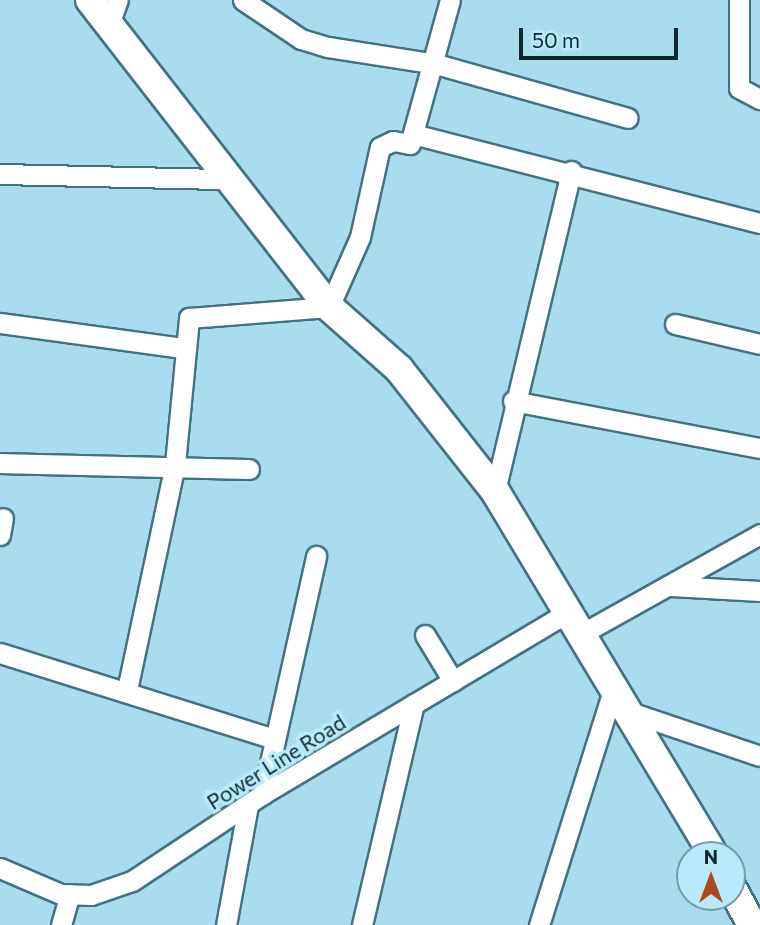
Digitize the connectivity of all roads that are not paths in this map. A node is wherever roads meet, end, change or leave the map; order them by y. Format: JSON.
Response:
{"nodes":[{"id":1,"x":90,"y":0,"type":"edge"},
{"id":2,"x":118,"y":0,"type":"edge"},
{"id":3,"x":243,"y":0,"type":"edge"},
{"id":4,"x":450,"y":0,"type":"edge"},
{"id":5,"x":739,"y":0,"type":"edge"},
{"id":6,"x":108,"y":27,"type":"junction"},
{"id":7,"x":436,"y":64,"type":"junction"},
{"id":8,"x":760,"y":99,"type":"edge"},
{"id":9,"x":628,"y":118,"type":"dead end"},
{"id":10,"x":413,"y":134,"type":"junction"},
{"id":11,"x":572,"y":171,"type":"junction"},
{"id":12,"x":0,"y":174,"type":"edge"},
{"id":13,"x":224,"y":179,"type":"junction"},
{"id":14,"x":760,"y":223,"type":"edge"},
{"id":15,"x":329,"y":307,"type":"junction"},
{"id":16,"x":0,"y":323,"type":"edge"},
{"id":17,"x":674,"y":324,"type":"dead end"},
{"id":18,"x":760,"y":344,"type":"edge"},
{"id":19,"x":182,"y":348,"type":"junction"},
{"id":20,"x":513,"y":401,"type":"junction"},
{"id":21,"x":760,"y":448,"type":"edge"},
{"id":22,"x":0,"y":463,"type":"edge"},
{"id":23,"x":175,"y":464,"type":"junction"},
{"id":24,"x":248,"y":469,"type":"dead end"},
{"id":25,"x":495,"y":491,"type":"junction"},
{"id":26,"x":760,"y":534,"type":"edge"},
{"id":27,"x":316,"y":556,"type":"dead end"},
{"id":28,"x":671,"y":586,"type":"junction"},
{"id":29,"x":760,"y":591,"type":"edge"},
{"id":30,"x":575,"y":623,"type":"junction"},
{"id":31,"x":425,"y":635,"type":"dead end"},
{"id":32,"x":0,"y":653,"type":"edge"},
{"id":33,"x":453,"y":681,"type":"junction"},
{"id":34,"x":127,"y":690,"type":"junction"},
{"id":35,"x":620,"y":701,"type":"junction"},
{"id":36,"x":414,"y":704,"type":"junction"},
{"id":37,"x":275,"y":739,"type":"junction"},
{"id":38,"x":760,"y":756,"type":"edge"},
{"id":39,"x":256,"y":800,"type":"junction"},
{"id":40,"x":705,"y":841,"type":"edge"},
{"id":41,"x":0,"y":868,"type":"edge"},
{"id":42,"x":70,"y":894,"type":"junction"},
{"id":43,"x":61,"y":925,"type":"edge"},
{"id":44,"x":226,"y":925,"type":"edge"},
{"id":45,"x":362,"y":925,"type":"edge"},
{"id":46,"x":539,"y":925,"type":"edge"}],
"edges":[{"from":1,"to":6,"type":"street"},
{"from":2,"to":6,"type":"street"},
{"from":3,"to":7,"type":"street"},
{"from":4,"to":7,"type":"street"},
{"from":5,"to":8,"type":"street"},
{"from":6,"to":13,"type":"street"},
{"from":7,"to":9,"type":"street"},
{"from":7,"to":10,"type":"street"},
{"from":10,"to":11,"type":"street"},
{"from":10,"to":15,"type":"street"},
{"from":11,"to":14,"type":"street"},
{"from":11,"to":20,"type":"street"},
{"from":12,"to":13,"type":"street"},
{"from":13,"to":15,"type":"street"},
{"from":15,"to":19,"type":"street"},
{"from":15,"to":25,"type":"street"},
{"from":16,"to":19,"type":"street"},
{"from":17,"to":18,"type":"street"},
{"from":19,"to":23,"type":"street"},
{"from":20,"to":21,"type":"street"},
{"from":20,"to":25,"type":"street"},
{"from":22,"to":23,"type":"street"},
{"from":23,"to":24,"type":"street"},
{"from":23,"to":34,"type":"street"},
{"from":25,"to":30,"type":"street"},
{"from":26,"to":28,"type":"street","name":"Power Line Road"},
{"from":27,"to":37,"type":"street"},
{"from":28,"to":29,"type":"street"},
{"from":28,"to":30,"type":"street","name":"Power Line Road"},
{"from":30,"to":33,"type":"street","name":"Power Line Road"},
{"from":30,"to":35,"type":"street"},
{"from":31,"to":33,"type":"street"},
{"from":32,"to":34,"type":"street"},
{"from":33,"to":36,"type":"street","name":"Power Line Road"},
{"from":34,"to":37,"type":"street"},
{"from":35,"to":38,"type":"street"},
{"from":35,"to":40,"type":"street"},
{"from":35,"to":46,"type":"street"},
{"from":36,"to":39,"type":"street","name":"Power Line Road"},
{"from":36,"to":45,"type":"street"},
{"from":37,"to":39,"type":"street"},
{"from":39,"to":42,"type":"street","name":"Power Line Road"},
{"from":39,"to":44,"type":"street"},
{"from":41,"to":42,"type":"street"},
{"from":42,"to":43,"type":"street"}]}
